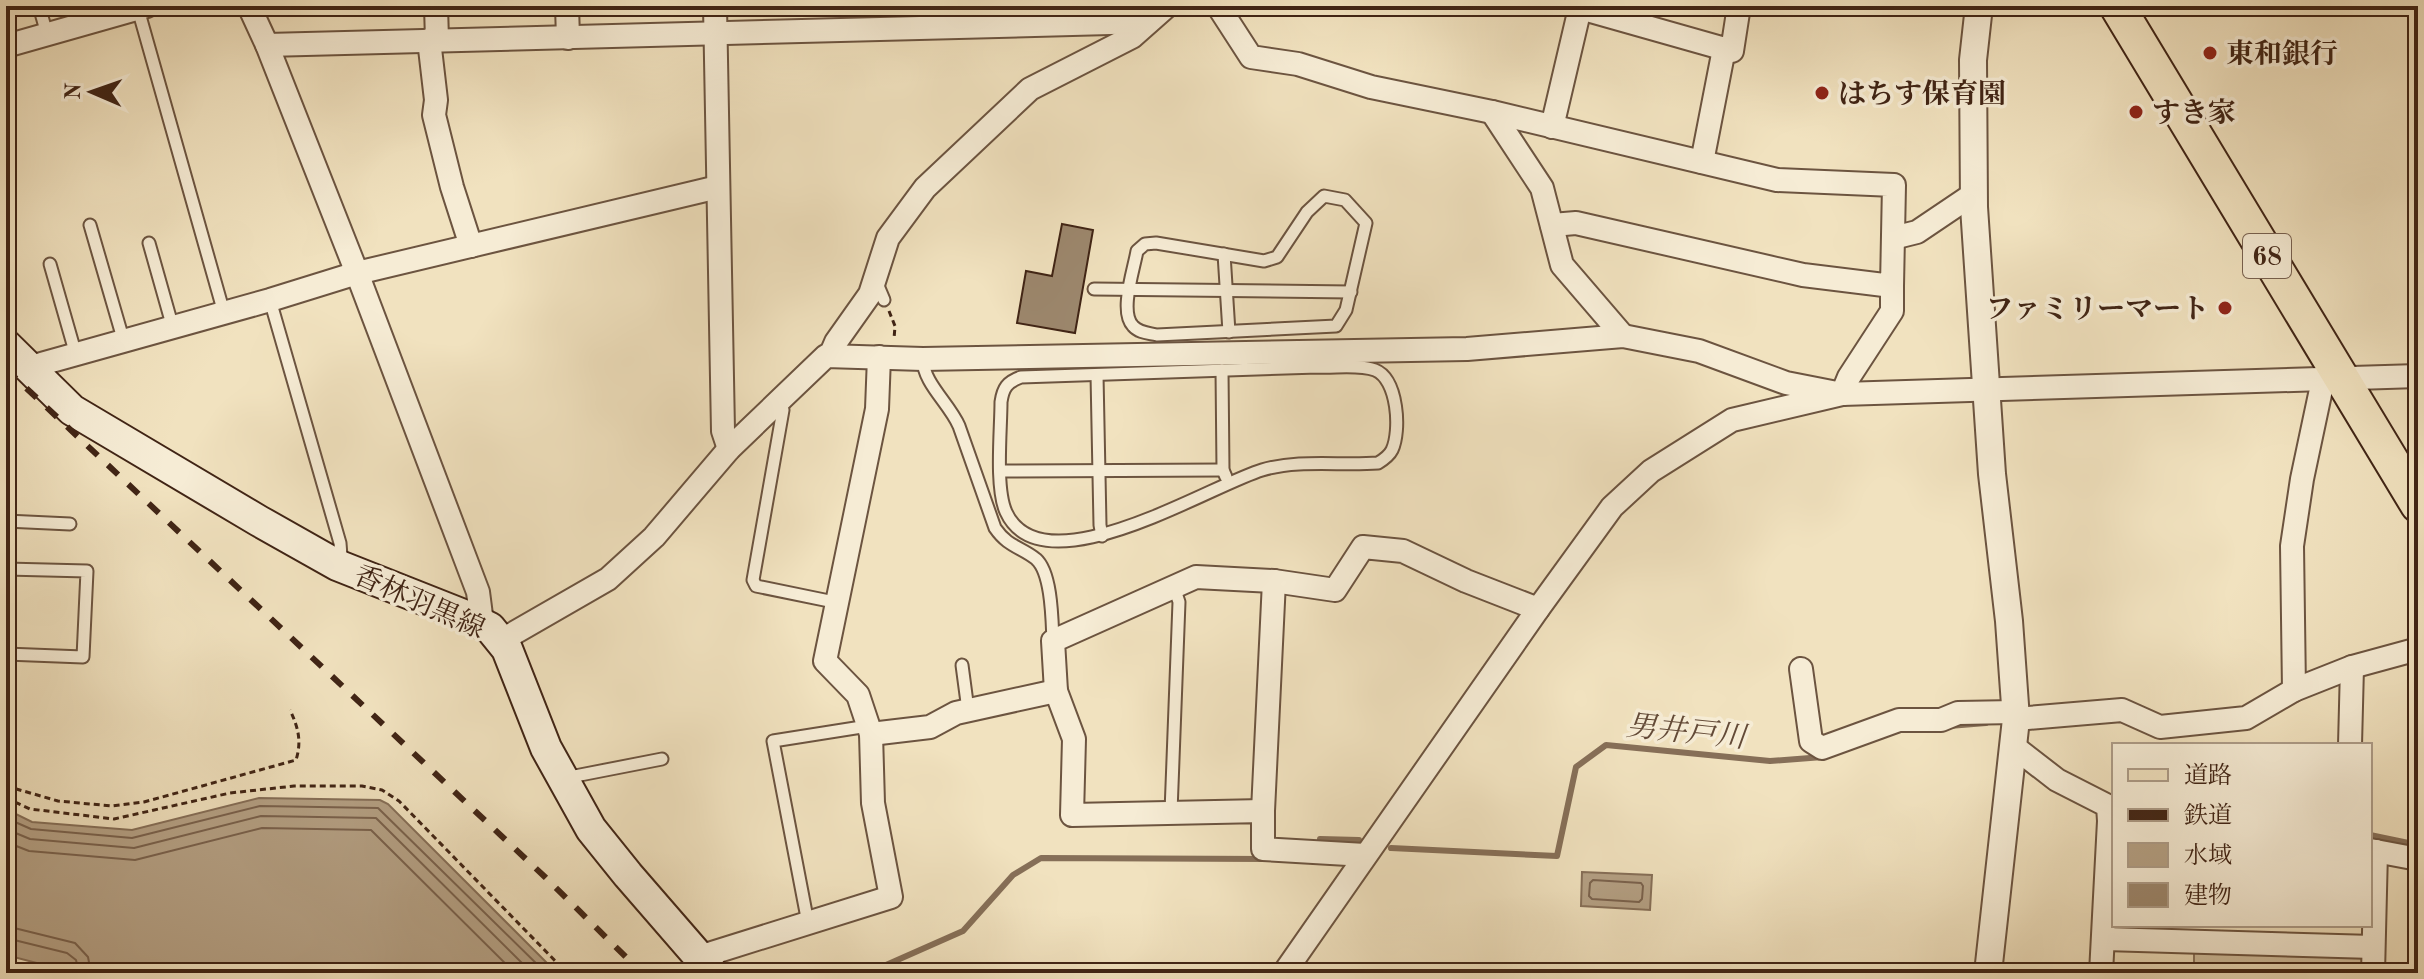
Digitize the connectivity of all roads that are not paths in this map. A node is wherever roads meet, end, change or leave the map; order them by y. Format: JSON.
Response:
{"nodes":[{"id":1,"x":39,"y":6,"type":"edge"},
{"id":2,"x":249,"y":6,"type":"edge"},
{"id":3,"x":436,"y":6,"type":"edge"},
{"id":4,"x":567,"y":6,"type":"edge"},
{"id":5,"x":715,"y":6,"type":"edge"},
{"id":6,"x":1167,"y":6,"type":"edge"},
{"id":7,"x":1218,"y":6,"type":"edge"},
{"id":8,"x":1739,"y":6,"type":"edge"},
{"id":9,"x":1979,"y":6,"type":"edge"},
{"id":10,"x":2117,"y":6,"type":"edge"},
{"id":11,"x":142,"y":7,"type":"edge"},
{"id":12,"x":1135,"y":17,"type":"edge"},
{"id":13,"x":716,"y":33,"type":"junction"},
{"id":14,"x":47,"y":34,"type":"junction"},
{"id":15,"x":568,"y":38,"type":"junction"},
{"id":16,"x":433,"y":40,"type":"junction"},
{"id":17,"x":267,"y":45,"type":"junction"},
{"id":18,"x":6,"y":46,"type":"edge"},
{"id":19,"x":1724,"y":49,"type":"junction"},
{"id":20,"x":1492,"y":112,"type":"junction"},
{"id":21,"x":1552,"y":127,"type":"junction"},
{"id":22,"x":1702,"y":162,"type":"junction"},
{"id":23,"x":718,"y":187,"type":"junction"},
{"id":24,"x":1974,"y":198,"type":"junction"},
{"id":25,"x":90,"y":225,"type":"dead end"},
{"id":26,"x":1552,"y":225,"type":"junction"},
{"id":27,"x":1893,"y":238,"type":"junction"},
{"id":28,"x":149,"y":243,"type":"dead end"},
{"id":29,"x":471,"y":246,"type":"junction"},
{"id":30,"x":1224,"y":254,"type":"junction"},
{"id":31,"x":50,"y":264,"type":"dead end"},
{"id":32,"x":357,"y":273,"type":"junction"},
{"id":33,"x":1892,"y":286,"type":"junction"},
{"id":34,"x":1094,"y":289,"type":"dead end"},
{"id":35,"x":1129,"y":291,"type":"junction"},
{"id":36,"x":1226,"y":291,"type":"junction"},
{"id":37,"x":1351,"y":292,"type":"junction"},
{"id":38,"x":270,"y":300,"type":"junction"},
{"id":39,"x":224,"y":313,"type":"junction"},
{"id":40,"x":173,"y":328,"type":"junction"},
{"id":41,"x":1229,"y":332,"type":"junction"},
{"id":42,"x":1623,"y":336,"type":"junction"},
{"id":43,"x":124,"y":342,"type":"junction"},
{"id":44,"x":6,"y":345,"type":"edge"},
{"id":45,"x":886,"y":354,"type":"junction"},
{"id":46,"x":76,"y":355,"type":"junction"},
{"id":47,"x":830,"y":356,"type":"junction"},
{"id":48,"x":923,"y":359,"type":"junction"},
{"id":49,"x":1222,"y":370,"type":"junction"},
{"id":50,"x":32,"y":371,"type":"junction"},
{"id":51,"x":1097,"y":375,"type":"junction"},
{"id":52,"x":2418,"y":376,"type":"edge"},
{"id":53,"x":2333,"y":380,"type":"junction"},
{"id":54,"x":1986,"y":389,"type":"junction"},
{"id":55,"x":1842,"y":394,"type":"junction"},
{"id":56,"x":777,"y":402,"type":"junction"},
{"id":57,"x":729,"y":449,"type":"junction"},
{"id":58,"x":1223,"y":470,"type":"junction"},
{"id":59,"x":1001,"y":471,"type":"junction"},
{"id":60,"x":1100,"y":472,"type":"junction"},
{"id":61,"x":1229,"y":483,"type":"junction"},
{"id":62,"x":2418,"y":505,"type":"edge"},
{"id":63,"x":6,"y":521,"type":"edge"},
{"id":64,"x":70,"y":524,"type":"dead end"},
{"id":65,"x":1102,"y":536,"type":"junction"},
{"id":66,"x":337,"y":565,"type":"junction"},
{"id":67,"x":6,"y":569,"type":"edge"},
{"id":68,"x":1274,"y":581,"type":"junction"},
{"id":69,"x":1174,"y":587,"type":"junction"},
{"id":70,"x":839,"y":603,"type":"junction"},
{"id":71,"x":1538,"y":609,"type":"junction"},
{"id":72,"x":492,"y":632,"type":"junction"},
{"id":73,"x":1053,"y":641,"type":"junction"},
{"id":74,"x":2418,"y":649,"type":"edge"},
{"id":75,"x":6,"y":654,"type":"edge"},
{"id":76,"x":962,"y":665,"type":"dead end"},
{"id":77,"x":2352,"y":667,"type":"junction"},
{"id":78,"x":1801,"y":669,"type":"dead end"},
{"id":79,"x":2294,"y":690,"type":"junction"},
{"id":80,"x":1056,"y":691,"type":"junction"},
{"id":81,"x":968,"y":710,"type":"junction"},
{"id":82,"x":2016,"y":716,"type":"junction"},
{"id":83,"x":870,"y":730,"type":"junction"},
{"id":84,"x":2350,"y":743,"type":"edge"},
{"id":85,"x":2013,"y":746,"type":"junction"},
{"id":86,"x":662,"y":759,"type":"dead end"},
{"id":87,"x":563,"y":782,"type":"junction"},
{"id":88,"x":1263,"y":811,"type":"junction"},
{"id":89,"x":1171,"y":812,"type":"junction"},
{"id":90,"x":2111,"y":821,"type":"edge"},
{"id":91,"x":2373,"y":850,"type":"edge"},
{"id":92,"x":1365,"y":855,"type":"junction"},
{"id":93,"x":2418,"y":859,"type":"edge"},
{"id":94,"x":808,"y":923,"type":"junction"},
{"id":95,"x":2105,"y":939,"type":"junction"},
{"id":96,"x":2373,"y":947,"type":"junction"},
{"id":97,"x":707,"y":966,"type":"edge"},
{"id":98,"x":1284,"y":973,"type":"edge"},
{"id":99,"x":1988,"y":973,"type":"edge"},
{"id":100,"x":2101,"y":973,"type":"edge"},
{"id":101,"x":2373,"y":973,"type":"edge"}],
"edges":[{"from":1,"to":14,"type":"lane"},
{"from":2,"to":17,"type":"street"},
{"from":3,"to":16,"type":"street"},
{"from":4,"to":15,"type":"street"},
{"from":5,"to":13,"type":"street"},
{"from":6,"to":12,"type":"street"},
{"from":7,"to":20,"type":"street"},
{"from":8,"to":19,"type":"street"},
{"from":9,"to":24,"type":"street"},
{"from":10,"to":53,"type":"main road","number":"68"},
{"from":11,"to":14,"type":"street"},
{"from":11,"to":39,"type":"lane"},
{"from":12,"to":13,"type":"street"},
{"from":12,"to":47,"type":"street"},
{"from":13,"to":15,"type":"street"},
{"from":13,"to":23,"type":"street"},
{"from":14,"to":18,"type":"street"},
{"from":15,"to":16,"type":"street"},
{"from":16,"to":17,"type":"street"},
{"from":16,"to":29,"type":"street"},
{"from":17,"to":32,"type":"street"},
{"from":19,"to":21,"type":"street"},
{"from":19,"to":22,"type":"street"},
{"from":20,"to":21,"type":"street"},
{"from":20,"to":26,"type":"street"},
{"from":21,"to":22,"type":"street"},
{"from":22,"to":27,"type":"street"},
{"from":23,"to":29,"type":"street"},
{"from":23,"to":57,"type":"street"},
{"from":24,"to":27,"type":"street"},
{"from":24,"to":54,"type":"street"},
{"from":25,"to":43,"type":"lane"},
{"from":26,"to":33,"type":"street"},
{"from":26,"to":42,"type":"street"},
{"from":27,"to":33,"type":"street"},
{"from":28,"to":40,"type":"lane"},
{"from":29,"to":32,"type":"street"},
{"from":30,"to":35,"type":"lane"},
{"from":30,"to":36,"type":"lane"},
{"from":30,"to":37,"type":"lane"},
{"from":31,"to":46,"type":"lane"},
{"from":32,"to":38,"type":"street"},
{"from":32,"to":72,"type":"street"},
{"from":33,"to":55,"type":"street"},
{"from":34,"to":35,"type":"lane"},
{"from":35,"to":36,"type":"lane"},
{"from":35,"to":41,"type":"lane"},
{"from":36,"to":37,"type":"lane"},
{"from":36,"to":41,"type":"lane"},
{"from":37,"to":41,"type":"lane"},
{"from":38,"to":39,"type":"street"},
{"from":38,"to":66,"type":"lane"},
{"from":39,"to":40,"type":"street"},
{"from":40,"to":43,"type":"street"},
{"from":42,"to":48,"type":"street"},
{"from":42,"to":55,"type":"street"},
{"from":43,"to":46,"type":"street"},
{"from":44,"to":50,"type":"main road","name":"香林羽黒線"},
{"from":45,"to":47,"type":"street"},
{"from":45,"to":48,"type":"street"},
{"from":45,"to":70,"type":"street"},
{"from":46,"to":50,"type":"street"},
{"from":47,"to":56,"type":"street"},
{"from":48,"to":73,"type":"lane"},
{"from":49,"to":51,"type":"lane"},
{"from":49,"to":58,"type":"lane"},
{"from":49,"to":61,"type":"lane"},
{"from":50,"to":66,"type":"main road","name":"香林羽黒線"},
{"from":51,"to":59,"type":"lane"},
{"from":51,"to":60,"type":"lane"},
{"from":52,"to":53,"type":"street"},
{"from":53,"to":54,"type":"street"},
{"from":53,"to":62,"type":"main road","number":"68"},
{"from":53,"to":79,"type":"street"},
{"from":54,"to":55,"type":"street"},
{"from":54,"to":82,"type":"street"},
{"from":55,"to":71,"type":"street"},
{"from":56,"to":57,"type":"street"},
{"from":56,"to":70,"type":"lane"},
{"from":57,"to":72,"type":"street"},
{"from":58,"to":60,"type":"lane"},
{"from":58,"to":61,"type":"lane"},
{"from":59,"to":60,"type":"lane"},
{"from":59,"to":65,"type":"lane"},
{"from":60,"to":65,"type":"lane"},
{"from":61,"to":65,"type":"lane"},
{"from":63,"to":64,"type":"lane"},
{"from":66,"to":72,"type":"main road","name":"香林羽黒線"},
{"from":67,"to":75,"type":"lane"},
{"from":68,"to":69,"type":"street"},
{"from":68,"to":71,"type":"street"},
{"from":68,"to":88,"type":"street"},
{"from":69,"to":73,"type":"street"},
{"from":69,"to":89,"type":"lane"},
{"from":70,"to":83,"type":"street"},
{"from":71,"to":92,"type":"street"},
{"from":72,"to":87,"type":"main road","name":"香林羽黒線"},
{"from":73,"to":80,"type":"street"},
{"from":74,"to":77,"type":"street"},
{"from":76,"to":81,"type":"lane"},
{"from":77,"to":79,"type":"street"},
{"from":77,"to":84,"type":"street"},
{"from":78,"to":82,"type":"street"},
{"from":79,"to":82,"type":"street"},
{"from":80,"to":81,"type":"street"},
{"from":80,"to":89,"type":"street"},
{"from":81,"to":83,"type":"street"},
{"from":82,"to":85,"type":"street"},
{"from":83,"to":94,"type":"street"},
{"from":83,"to":94,"type":"lane"},
{"from":85,"to":90,"type":"street"},
{"from":85,"to":99,"type":"street"},
{"from":86,"to":87,"type":"lane"},
{"from":87,"to":97,"type":"main road","name":"香林羽黒線"},
{"from":88,"to":89,"type":"street"},
{"from":88,"to":92,"type":"street"},
{"from":90,"to":95,"type":"street"},
{"from":91,"to":93,"type":"street"},
{"from":91,"to":96,"type":"street"},
{"from":92,"to":98,"type":"street"},
{"from":94,"to":97,"type":"street"},
{"from":95,"to":96,"type":"street"},
{"from":95,"to":100,"type":"street"},
{"from":96,"to":101,"type":"street"}]}
